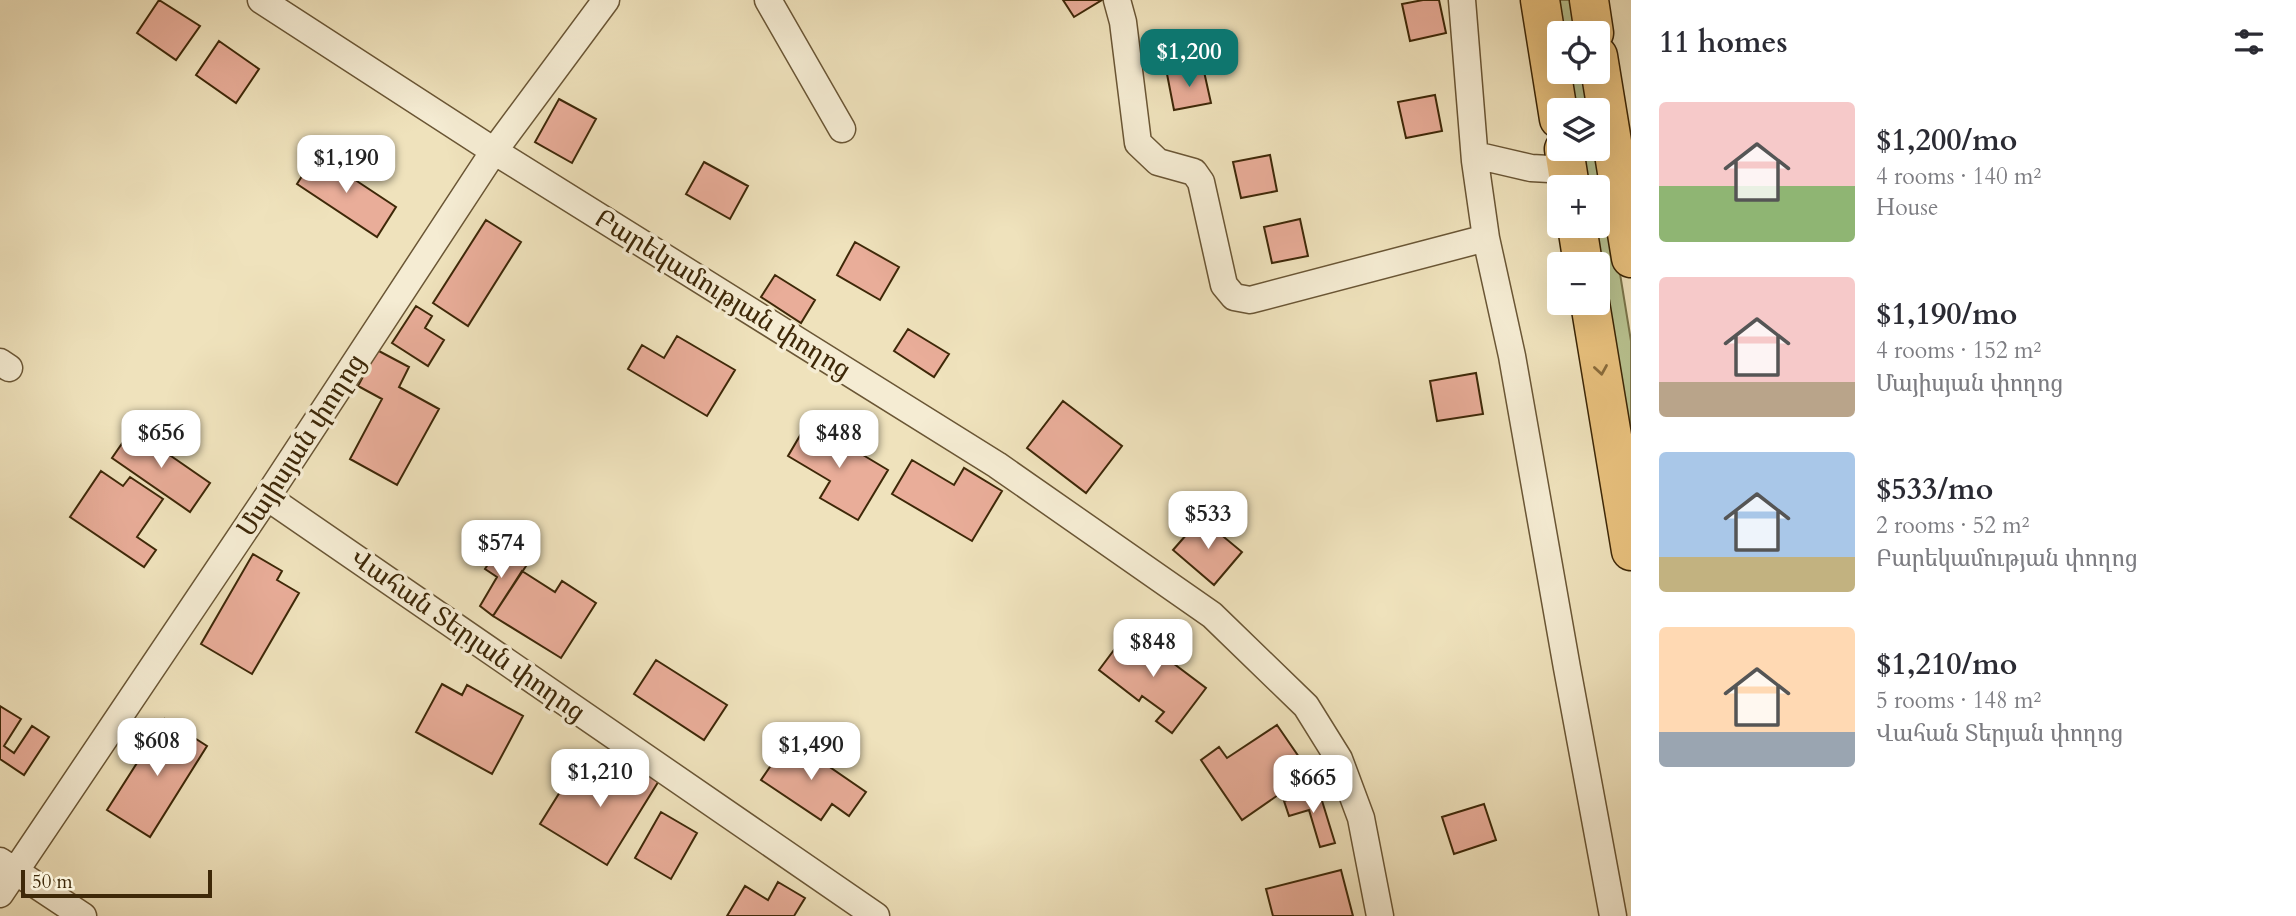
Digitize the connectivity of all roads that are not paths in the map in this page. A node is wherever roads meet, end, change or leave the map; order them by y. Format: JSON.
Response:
{"nodes":[{"id":1,"x":261,"y":0,"type":"edge"},
{"id":2,"x":606,"y":0,"type":"edge"},
{"id":3,"x":768,"y":0,"type":"edge"},
{"id":4,"x":1117,"y":0,"type":"edge"},
{"id":5,"x":1462,"y":0,"type":"edge"},
{"id":6,"x":1539,"y":0,"type":"edge"},
{"id":7,"x":1589,"y":0,"type":"edge"},
{"id":8,"x":1592,"y":21,"type":"edge"},
{"id":9,"x":1603,"y":84,"type":"edge"},
{"id":10,"x":1555,"y":98,"type":"edge"},
{"id":11,"x":842,"y":130,"type":"dead end"},
{"id":12,"x":494,"y":151,"type":"junction"},
{"id":13,"x":1475,"y":155,"type":"junction"},
{"id":14,"x":1567,"y":169,"type":"edge"},
{"id":15,"x":1486,"y":238,"type":"junction"},
{"id":16,"x":1631,"y":258,"type":"edge"},
{"id":17,"x":1592,"y":315,"type":"edge"},
{"id":18,"x":267,"y":497,"type":"junction"},
{"id":19,"x":1631,"y":551,"type":"edge"},
{"id":20,"x":8,"y":866,"type":"edge"},
{"id":21,"x":0,"y":894,"type":"edge"},
{"id":22,"x":83,"y":916,"type":"edge"},
{"id":23,"x":876,"y":916,"type":"edge"},
{"id":24,"x":1380,"y":916,"type":"edge"},
{"id":25,"x":1613,"y":916,"type":"edge"}],
"edges":[{"from":1,"to":12,"type":"street","name":"Բարեկամության փողոց"},
{"from":2,"to":12,"type":"street","name":"Մայիսյան փողոց"},
{"from":3,"to":11,"type":"street"},
{"from":4,"to":15,"type":"street"},
{"from":5,"to":13,"type":"street"},
{"from":6,"to":10,"type":"highway"},
{"from":7,"to":8,"type":"highway"},
{"from":9,"to":16,"type":"highway"},
{"from":12,"to":18,"type":"street","name":"Մայիսյան փողոց"},
{"from":12,"to":24,"type":"street","name":"Բարեկամության փողոց"},
{"from":13,"to":14,"type":"street"},
{"from":13,"to":15,"type":"street"},
{"from":15,"to":25,"type":"street"},
{"from":17,"to":19,"type":"highway","one_way":true},
{"from":18,"to":20,"type":"street","name":"Մայիսյան փողոց"},
{"from":18,"to":23,"type":"street","name":"Վահան Տերյան փողոց"},
{"from":20,"to":21,"type":"street","name":"Մայիսյան փողոց"},
{"from":20,"to":22,"type":"street"}]}
